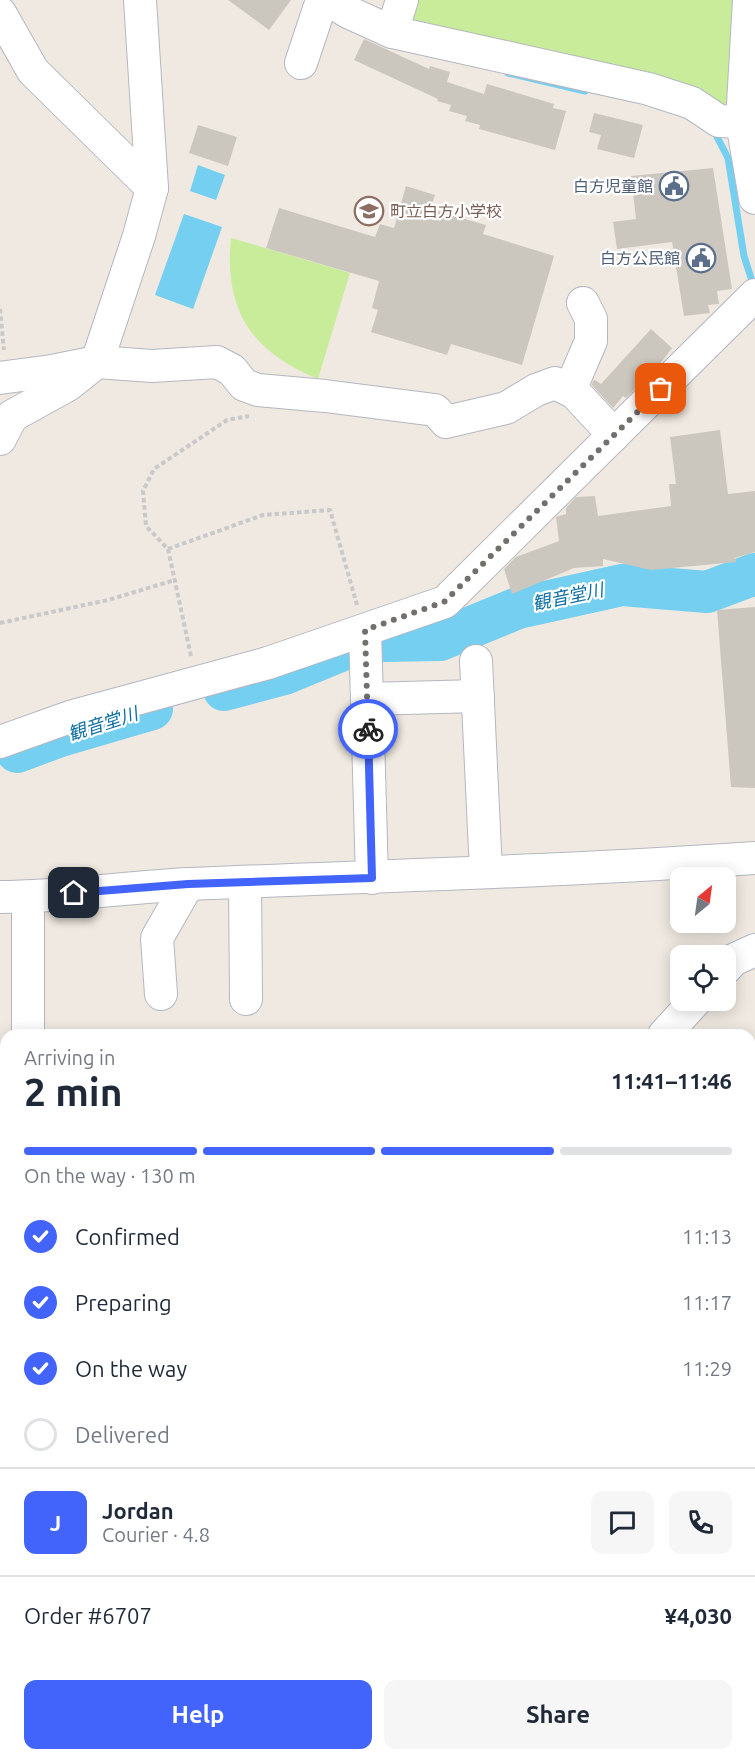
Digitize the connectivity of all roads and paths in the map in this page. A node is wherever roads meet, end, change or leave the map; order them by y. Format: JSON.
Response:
{"nodes":[{"id":1,"x":140,"y":0,"type":"edge"},
{"id":2,"x":322,"y":0,"type":"edge"},
{"id":3,"x":328,"y":0,"type":"edge"},
{"id":4,"x":402,"y":0,"type":"edge"},
{"id":5,"x":749,"y":0,"type":"edge"},
{"id":6,"x":0,"y":13,"type":"edge"},
{"id":7,"x":392,"y":32,"type":"junction"},
{"id":8,"x":301,"y":63,"type":"dead end"},
{"id":9,"x":748,"y":122,"type":"edge"},
{"id":10,"x":152,"y":188,"type":"junction"},
{"id":11,"x":755,"y":198,"type":"edge"},
{"id":12,"x":755,"y":296,"type":"edge"},
{"id":13,"x":583,"y":303,"type":"dead end"},
{"id":14,"x":0,"y":309,"type":"edge"},
{"id":15,"x":97,"y":362,"type":"junction"},
{"id":16,"x":3,"y":377,"type":"edge"},
{"id":17,"x":570,"y":390,"type":"junction"},
{"id":18,"x":259,"y":414,"type":"dead end"},
{"id":19,"x":614,"y":435,"type":"junction"},
{"id":20,"x":0,"y":439,"type":"edge"},
{"id":21,"x":168,"y":549,"type":"junction"},
{"id":22,"x":175,"y":580,"type":"junction"},
{"id":23,"x":0,"y":622,"type":"edge"},
{"id":24,"x":365,"y":630,"type":"junction"},
{"id":25,"x":476,"y":662,"type":"dead end"},
{"id":26,"x":197,"y":682,"type":"junction"},
{"id":27,"x":478,"y":696,"type":"junction"},
{"id":28,"x":367,"y":699,"type":"junction"},
{"id":29,"x":0,"y":742,"type":"edge"},
{"id":30,"x":755,"y":858,"type":"edge"},
{"id":31,"x":486,"y":872,"type":"junction"},
{"id":32,"x":372,"y":878,"type":"junction"},
{"id":33,"x":245,"y":883,"type":"junction"},
{"id":34,"x":188,"y":884,"type":"junction"},
{"id":35,"x":14,"y":897,"type":"edge"},
{"id":36,"x":755,"y":950,"type":"edge"},
{"id":37,"x":736,"y":959,"type":"edge"},
{"id":38,"x":161,"y":994,"type":"dead end"},
{"id":39,"x":246,"y":999,"type":"dead end"},
{"id":40,"x":686,"y":1011,"type":"edge"},
{"id":41,"x":27,"y":1029,"type":"edge"},
{"id":42,"x":669,"y":1029,"type":"edge"}],
"edges":[{"from":1,"to":10,"type":"street"},
{"from":2,"to":8,"type":"street"},
{"from":3,"to":7,"type":"street"},
{"from":4,"to":7,"type":"street"},
{"from":5,"to":9,"type":"street"},
{"from":6,"to":10,"type":"street"},
{"from":7,"to":9,"type":"street"},
{"from":9,"to":11,"type":"street"},
{"from":10,"to":15,"type":"street"},
{"from":12,"to":19,"type":"street"},
{"from":13,"to":17,"type":"street"},
{"from":14,"to":16,"type":"path"},
{"from":15,"to":16,"type":"street"},
{"from":15,"to":17,"type":"street"},
{"from":15,"to":20,"type":"street"},
{"from":17,"to":19,"type":"street"},
{"from":18,"to":21,"type":"path"},
{"from":19,"to":24,"type":"street"},
{"from":21,"to":22,"type":"path"},
{"from":21,"to":24,"type":"path"},
{"from":22,"to":23,"type":"path"},
{"from":22,"to":26,"type":"path"},
{"from":24,"to":26,"type":"street"},
{"from":24,"to":28,"type":"street"},
{"from":25,"to":27,"type":"street"},
{"from":26,"to":29,"type":"street"},
{"from":27,"to":28,"type":"street"},
{"from":27,"to":31,"type":"street"},
{"from":28,"to":32,"type":"street"},
{"from":30,"to":31,"type":"street"},
{"from":31,"to":32,"type":"street"},
{"from":32,"to":33,"type":"street"},
{"from":33,"to":34,"type":"street"},
{"from":33,"to":39,"type":"street"},
{"from":34,"to":35,"type":"street"},
{"from":34,"to":38,"type":"street"},
{"from":35,"to":41,"type":"street"},
{"from":36,"to":37,"type":"street"},
{"from":40,"to":42,"type":"street"}]}
